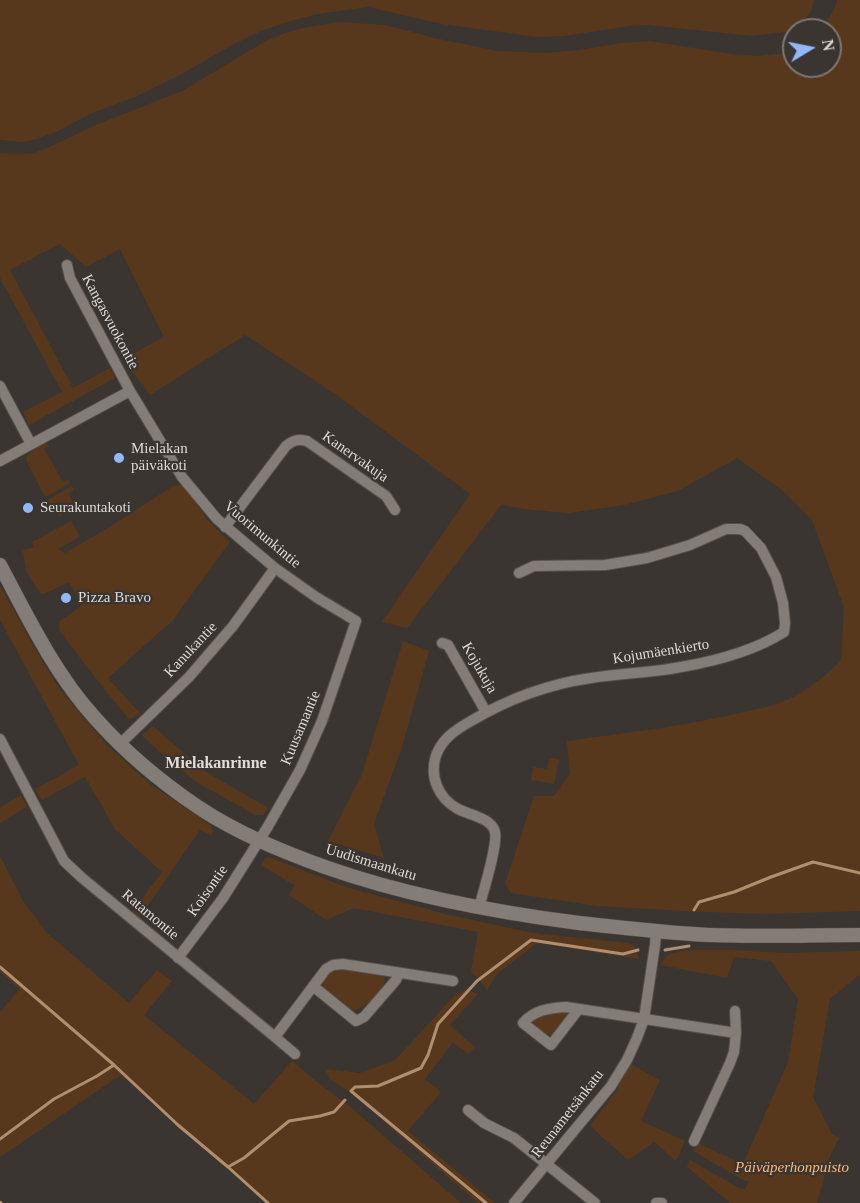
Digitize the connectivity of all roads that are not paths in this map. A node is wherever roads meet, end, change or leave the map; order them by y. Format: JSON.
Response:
{"nodes":[{"id":1,"x":68,"y":265,"type":"dead end"},
{"id":2,"x":0,"y":386,"type":"edge"},
{"id":3,"x":130,"y":391,"type":"junction"},
{"id":4,"x":31,"y":444,"type":"junction"},
{"id":5,"x":0,"y":461,"type":"edge"},
{"id":6,"x":395,"y":510,"type":"dead end"},
{"id":7,"x":225,"y":527,"type":"junction"},
{"id":8,"x":0,"y":565,"type":"edge"},
{"id":9,"x":275,"y":568,"type":"junction"},
{"id":10,"x":519,"y":573,"type":"dead end"},
{"id":11,"x":356,"y":621,"type":"joint"},
{"id":12,"x":442,"y":643,"type":"dead end"},
{"id":13,"x":486,"y":712,"type":"junction"},
{"id":14,"x":0,"y":740,"type":"edge"},
{"id":15,"x":120,"y":744,"type":"junction"},
{"id":16,"x":260,"y":841,"type":"junction"},
{"id":17,"x":479,"y":908,"type":"junction"},
{"id":18,"x":656,"y":932,"type":"junction"},
{"id":19,"x":860,"y":935,"type":"edge"},
{"id":20,"x":178,"y":958,"type":"junction"},
{"id":21,"x":399,"y":973,"type":"junction"},
{"id":22,"x":453,"y":981,"type":"dead end"},
{"id":23,"x":313,"y":986,"type":"junction"},
{"id":24,"x":578,"y":1010,"type":"junction"},
{"id":25,"x":735,"y":1011,"type":"dead end"},
{"id":26,"x":644,"y":1019,"type":"junction"},
{"id":27,"x":736,"y":1033,"type":"junction"},
{"id":28,"x":275,"y":1037,"type":"junction"},
{"id":29,"x":295,"y":1054,"type":"dead end"},
{"id":30,"x":468,"y":1110,"type":"dead end"},
{"id":31,"x":694,"y":1141,"type":"dead end"},
{"id":32,"x":548,"y":1164,"type":"junction"},
{"id":33,"x":514,"y":1203,"type":"edge"},
{"id":34,"x":595,"y":1203,"type":"edge"},
{"id":35,"x":656,"y":1203,"type":"edge"},
{"id":36,"x":662,"y":1203,"type":"edge"}],
"edges":[{"from":1,"to":3,"type":"street","name":"Kangasvuokontie"},
{"from":2,"to":4,"type":"street"},
{"from":3,"to":4,"type":"street"},
{"from":3,"to":7,"type":"street","name":"Vuorimunkintie"},
{"from":4,"to":5,"type":"street"},
{"from":6,"to":7,"type":"street","name":"Kanervakuja"},
{"from":7,"to":9,"type":"street","name":"Vuorimunkintie"},
{"from":8,"to":15,"type":"street","name":"Uudismaankatu"},
{"from":9,"to":11,"type":"street","name":"Vuorimunkintie"},
{"from":9,"to":15,"type":"street","name":"Kanukantie"},
{"from":10,"to":13,"type":"street","name":"Kojumäenkierto"},
{"from":11,"to":16,"type":"street","name":"Kuusamantie"},
{"from":12,"to":13,"type":"street","name":"Kojukuja"},
{"from":13,"to":17,"type":"street","name":"Kojumäenkierto"},
{"from":14,"to":20,"type":"street","name":"Ratamontie"},
{"from":15,"to":16,"type":"street","name":"Uudismaankatu"},
{"from":16,"to":17,"type":"street","name":"Uudismaankatu"},
{"from":16,"to":20,"type":"street","name":"Koisontie"},
{"from":17,"to":18,"type":"street","name":"Uudismaankatu"},
{"from":18,"to":19,"type":"street","name":"Uudismaankatu"},
{"from":18,"to":26,"type":"street","name":"Reunametsänkatu"},
{"from":20,"to":28,"type":"street","name":"Ratamontie"},
{"from":21,"to":22,"type":"street"},
{"from":21,"to":23,"type":"street"},
{"from":21,"to":23,"type":"street"},
{"from":23,"to":28,"type":"street"},
{"from":24,"to":24,"type":"street"},
{"from":24,"to":26,"type":"street"},
{"from":25,"to":27,"type":"street"},
{"from":26,"to":27,"type":"street"},
{"from":26,"to":32,"type":"street","name":"Reunametsänkatu"},
{"from":27,"to":31,"type":"street"},
{"from":28,"to":29,"type":"street","name":"Ratamontie"},
{"from":30,"to":32,"type":"street"},
{"from":32,"to":33,"type":"street","name":"Reunametsänkatu"},
{"from":32,"to":34,"type":"street"},
{"from":35,"to":36,"type":"street"}]}
